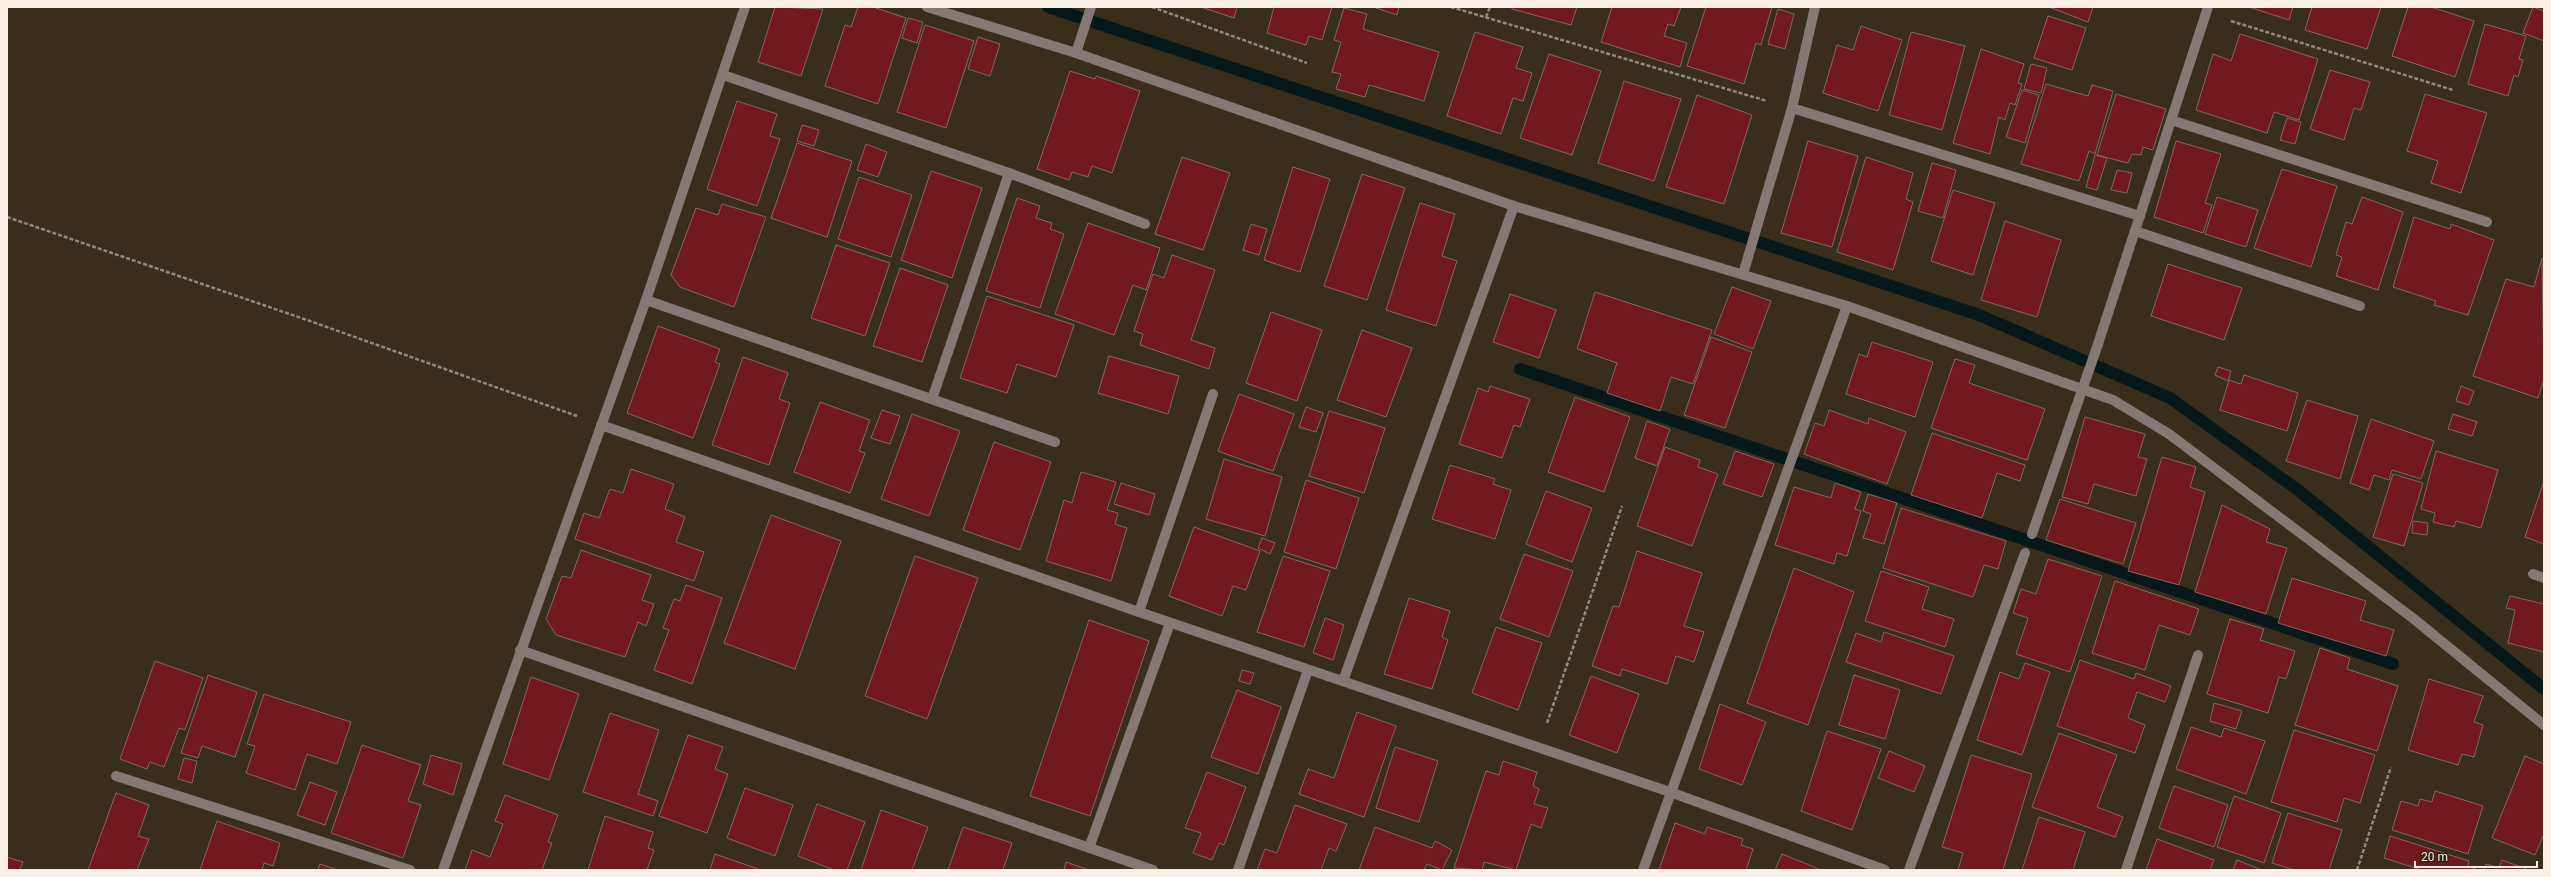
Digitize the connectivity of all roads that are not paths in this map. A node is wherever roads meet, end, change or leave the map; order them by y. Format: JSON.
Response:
{"nodes":[{"id":1,"x":745,"y":7,"type":"edge"},
{"id":2,"x":927,"y":7,"type":"edge"},
{"id":3,"x":1091,"y":7,"type":"edge"},
{"id":4,"x":1816,"y":7,"type":"edge"},
{"id":5,"x":2207,"y":10,"type":"edge"},
{"id":6,"x":1076,"y":53,"type":"junction"},
{"id":7,"x":723,"y":75,"type":"junction"},
{"id":8,"x":1792,"y":108,"type":"junction"},
{"id":9,"x":2171,"y":120,"type":"junction"},
{"id":10,"x":1009,"y":173,"type":"junction"},
{"id":11,"x":1514,"y":206,"type":"junction"},
{"id":12,"x":2140,"y":216,"type":"junction"},
{"id":13,"x":2487,"y":222,"type":"dead end"},
{"id":14,"x":1145,"y":224,"type":"dead end"},
{"id":15,"x":2135,"y":231,"type":"junction"},
{"id":16,"x":1743,"y":274,"type":"junction"},
{"id":17,"x":646,"y":300,"type":"junction"},
{"id":18,"x":1847,"y":306,"type":"junction"},
{"id":19,"x":2360,"y":306,"type":"dead end"},
{"id":20,"x":2083,"y":390,"type":"junction"},
{"id":21,"x":1213,"y":394,"type":"dead end"},
{"id":22,"x":932,"y":399,"type":"junction"},
{"id":23,"x":601,"y":425,"type":"junction"},
{"id":24,"x":1055,"y":442,"type":"dead end"},
{"id":25,"x":2032,"y":534,"type":"dead end"},
{"id":26,"x":2025,"y":553,"type":"dead end"},
{"id":27,"x":2533,"y":574,"type":"dead end"},
{"id":28,"x":2544,"y":578,"type":"edge"},
{"id":29,"x":1139,"y":612,"type":"junction"},
{"id":30,"x":1170,"y":623,"type":"junction"},
{"id":31,"x":520,"y":650,"type":"junction"},
{"id":32,"x":2198,"y":655,"type":"dead end"},
{"id":33,"x":1308,"y":670,"type":"junction"},
{"id":34,"x":1343,"y":681,"type":"junction"},
{"id":35,"x":2544,"y":725,"type":"edge"},
{"id":36,"x":116,"y":776,"type":"dead end"},
{"id":37,"x":1670,"y":792,"type":"junction"},
{"id":38,"x":1089,"y":848,"type":"junction"},
{"id":39,"x":1869,"y":867,"type":"edge"},
{"id":40,"x":410,"y":870,"type":"edge"},
{"id":41,"x":443,"y":870,"type":"edge"},
{"id":42,"x":1153,"y":870,"type":"edge"},
{"id":43,"x":1238,"y":870,"type":"edge"},
{"id":44,"x":1643,"y":870,"type":"edge"},
{"id":45,"x":1885,"y":870,"type":"edge"},
{"id":46,"x":1909,"y":870,"type":"edge"},
{"id":47,"x":2126,"y":870,"type":"edge"}],
"edges":[{"from":1,"to":7,"type":"street"},
{"from":2,"to":6,"type":"street"},
{"from":3,"to":6,"type":"street"},
{"from":4,"to":8,"type":"street"},
{"from":5,"to":9,"type":"street"},
{"from":6,"to":11,"type":"street"},
{"from":7,"to":10,"type":"street"},
{"from":7,"to":17,"type":"street"},
{"from":8,"to":12,"type":"street"},
{"from":8,"to":16,"type":"street"},
{"from":9,"to":12,"type":"street"},
{"from":9,"to":13,"type":"street"},
{"from":10,"to":14,"type":"street"},
{"from":10,"to":22,"type":"street"},
{"from":11,"to":16,"type":"street"},
{"from":11,"to":34,"type":"street"},
{"from":12,"to":15,"type":"street"},
{"from":15,"to":19,"type":"street"},
{"from":15,"to":20,"type":"street"},
{"from":16,"to":18,"type":"street"},
{"from":17,"to":22,"type":"street"},
{"from":17,"to":23,"type":"street"},
{"from":18,"to":20,"type":"street"},
{"from":18,"to":37,"type":"street"},
{"from":20,"to":25,"type":"street"},
{"from":20,"to":35,"type":"street"},
{"from":21,"to":29,"type":"street"},
{"from":22,"to":24,"type":"street"},
{"from":23,"to":29,"type":"street"},
{"from":23,"to":31,"type":"street"},
{"from":26,"to":46,"type":"street"},
{"from":27,"to":28,"type":"street"},
{"from":29,"to":30,"type":"street"},
{"from":30,"to":33,"type":"street"},
{"from":30,"to":38,"type":"street"},
{"from":31,"to":38,"type":"street"},
{"from":31,"to":41,"type":"street"},
{"from":32,"to":47,"type":"street"},
{"from":33,"to":34,"type":"street"},
{"from":33,"to":43,"type":"street"},
{"from":34,"to":37,"type":"street"},
{"from":36,"to":40,"type":"street"},
{"from":37,"to":39,"type":"street"},
{"from":37,"to":44,"type":"street"},
{"from":38,"to":42,"type":"street"},
{"from":39,"to":45,"type":"street"}]}
